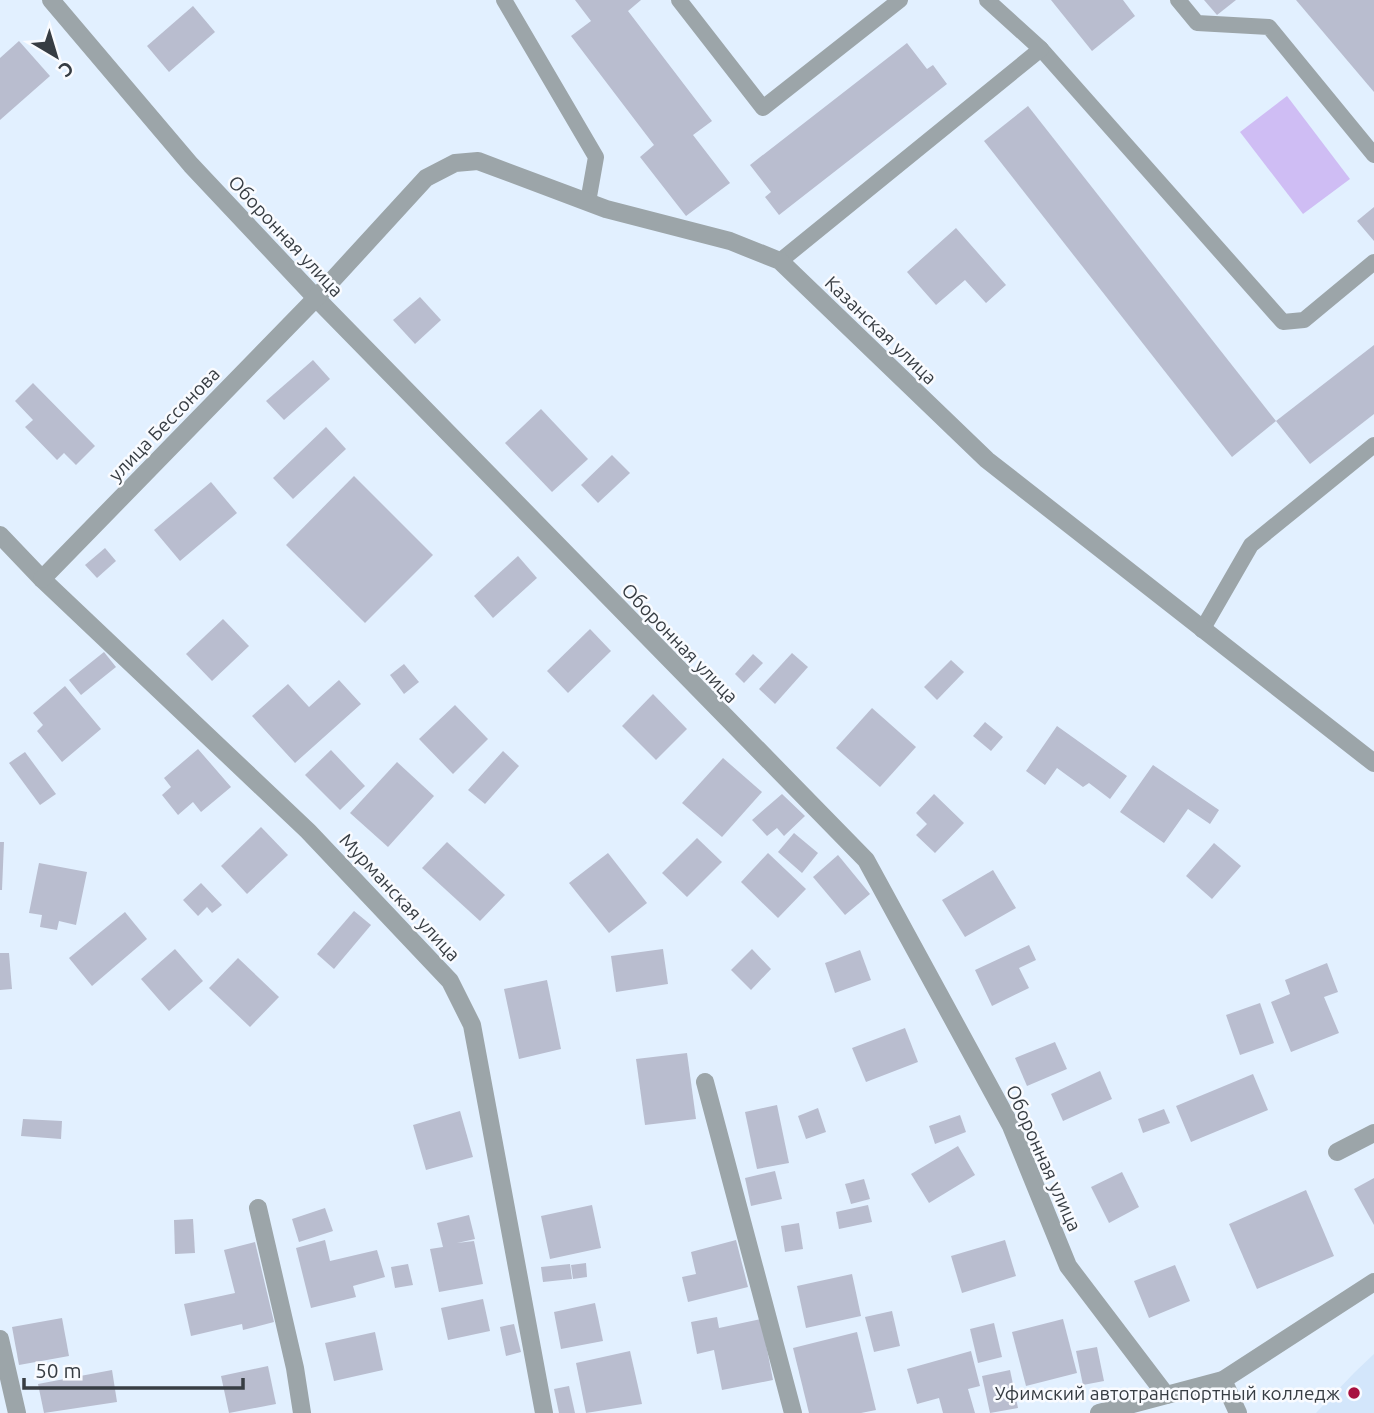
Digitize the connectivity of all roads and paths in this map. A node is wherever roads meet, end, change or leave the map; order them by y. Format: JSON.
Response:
{"nodes":[{"id":1,"x":51,"y":0,"type":"edge"},
{"id":2,"x":504,"y":0,"type":"edge"},
{"id":3,"x":679,"y":0,"type":"edge"},
{"id":4,"x":900,"y":0,"type":"edge"},
{"id":5,"x":987,"y":0,"type":"edge"},
{"id":6,"x":1178,"y":0,"type":"edge"},
{"id":7,"x":1041,"y":49,"type":"junction"},
{"id":8,"x":1374,"y":155,"type":"edge"},
{"id":9,"x":588,"y":202,"type":"junction"},
{"id":10,"x":780,"y":261,"type":"junction"},
{"id":11,"x":1374,"y":262,"type":"edge"},
{"id":12,"x":316,"y":298,"type":"junction"},
{"id":13,"x":1374,"y":445,"type":"edge"},
{"id":14,"x":0,"y":535,"type":"edge"},
{"id":15,"x":42,"y":579,"type":"junction"},
{"id":16,"x":1202,"y":630,"type":"junction"},
{"id":17,"x":1374,"y":764,"type":"edge"},
{"id":18,"x":705,"y":1082,"type":"dead end"},
{"id":19,"x":1374,"y":1133,"type":"edge"},
{"id":20,"x":1338,"y":1152,"type":"dead end"},
{"id":21,"x":258,"y":1208,"type":"dead end"},
{"id":22,"x":1374,"y":1282,"type":"edge"},
{"id":23,"x":0,"y":1339,"type":"edge"},
{"id":24,"x":1223,"y":1380,"type":"junction"},
{"id":25,"x":1166,"y":1395,"type":"junction"},
{"id":26,"x":17,"y":1413,"type":"edge"},
{"id":27,"x":302,"y":1413,"type":"edge"},
{"id":28,"x":544,"y":1413,"type":"edge"},
{"id":29,"x":793,"y":1413,"type":"edge"},
{"id":30,"x":1099,"y":1413,"type":"edge"},
{"id":31,"x":1238,"y":1413,"type":"edge"}],
"edges":[{"from":1,"to":12,"type":"street","name":"Оборонная улица"},
{"from":2,"to":9,"type":"lane"},
{"from":3,"to":4,"type":"lane"},
{"from":5,"to":7,"type":"lane"},
{"from":6,"to":8,"type":"lane"},
{"from":7,"to":10,"type":"lane"},
{"from":7,"to":11,"type":"lane"},
{"from":9,"to":10,"type":"street","name":"Казанская улица"},
{"from":9,"to":12,"type":"street","name":"Казанская улица"},
{"from":10,"to":16,"type":"street","name":"Казанская улица"},
{"from":12,"to":15,"type":"street","name":"улица Бессонова"},
{"from":12,"to":25,"type":"street","name":"Оборонная улица"},
{"from":13,"to":16,"type":"lane"},
{"from":14,"to":15,"type":"street","name":"Мурманская улица"},
{"from":15,"to":28,"type":"street","name":"Мурманская улица"},
{"from":16,"to":17,"type":"street","name":"Казанская улица"},
{"from":18,"to":29,"type":"street"},
{"from":19,"to":20,"type":"street"},
{"from":21,"to":27,"type":"street"},
{"from":22,"to":24,"type":"street"},
{"from":23,"to":26,"type":"street"},
{"from":24,"to":25,"type":"street"},
{"from":24,"to":31,"type":"street"},
{"from":25,"to":30,"type":"street"}]}
